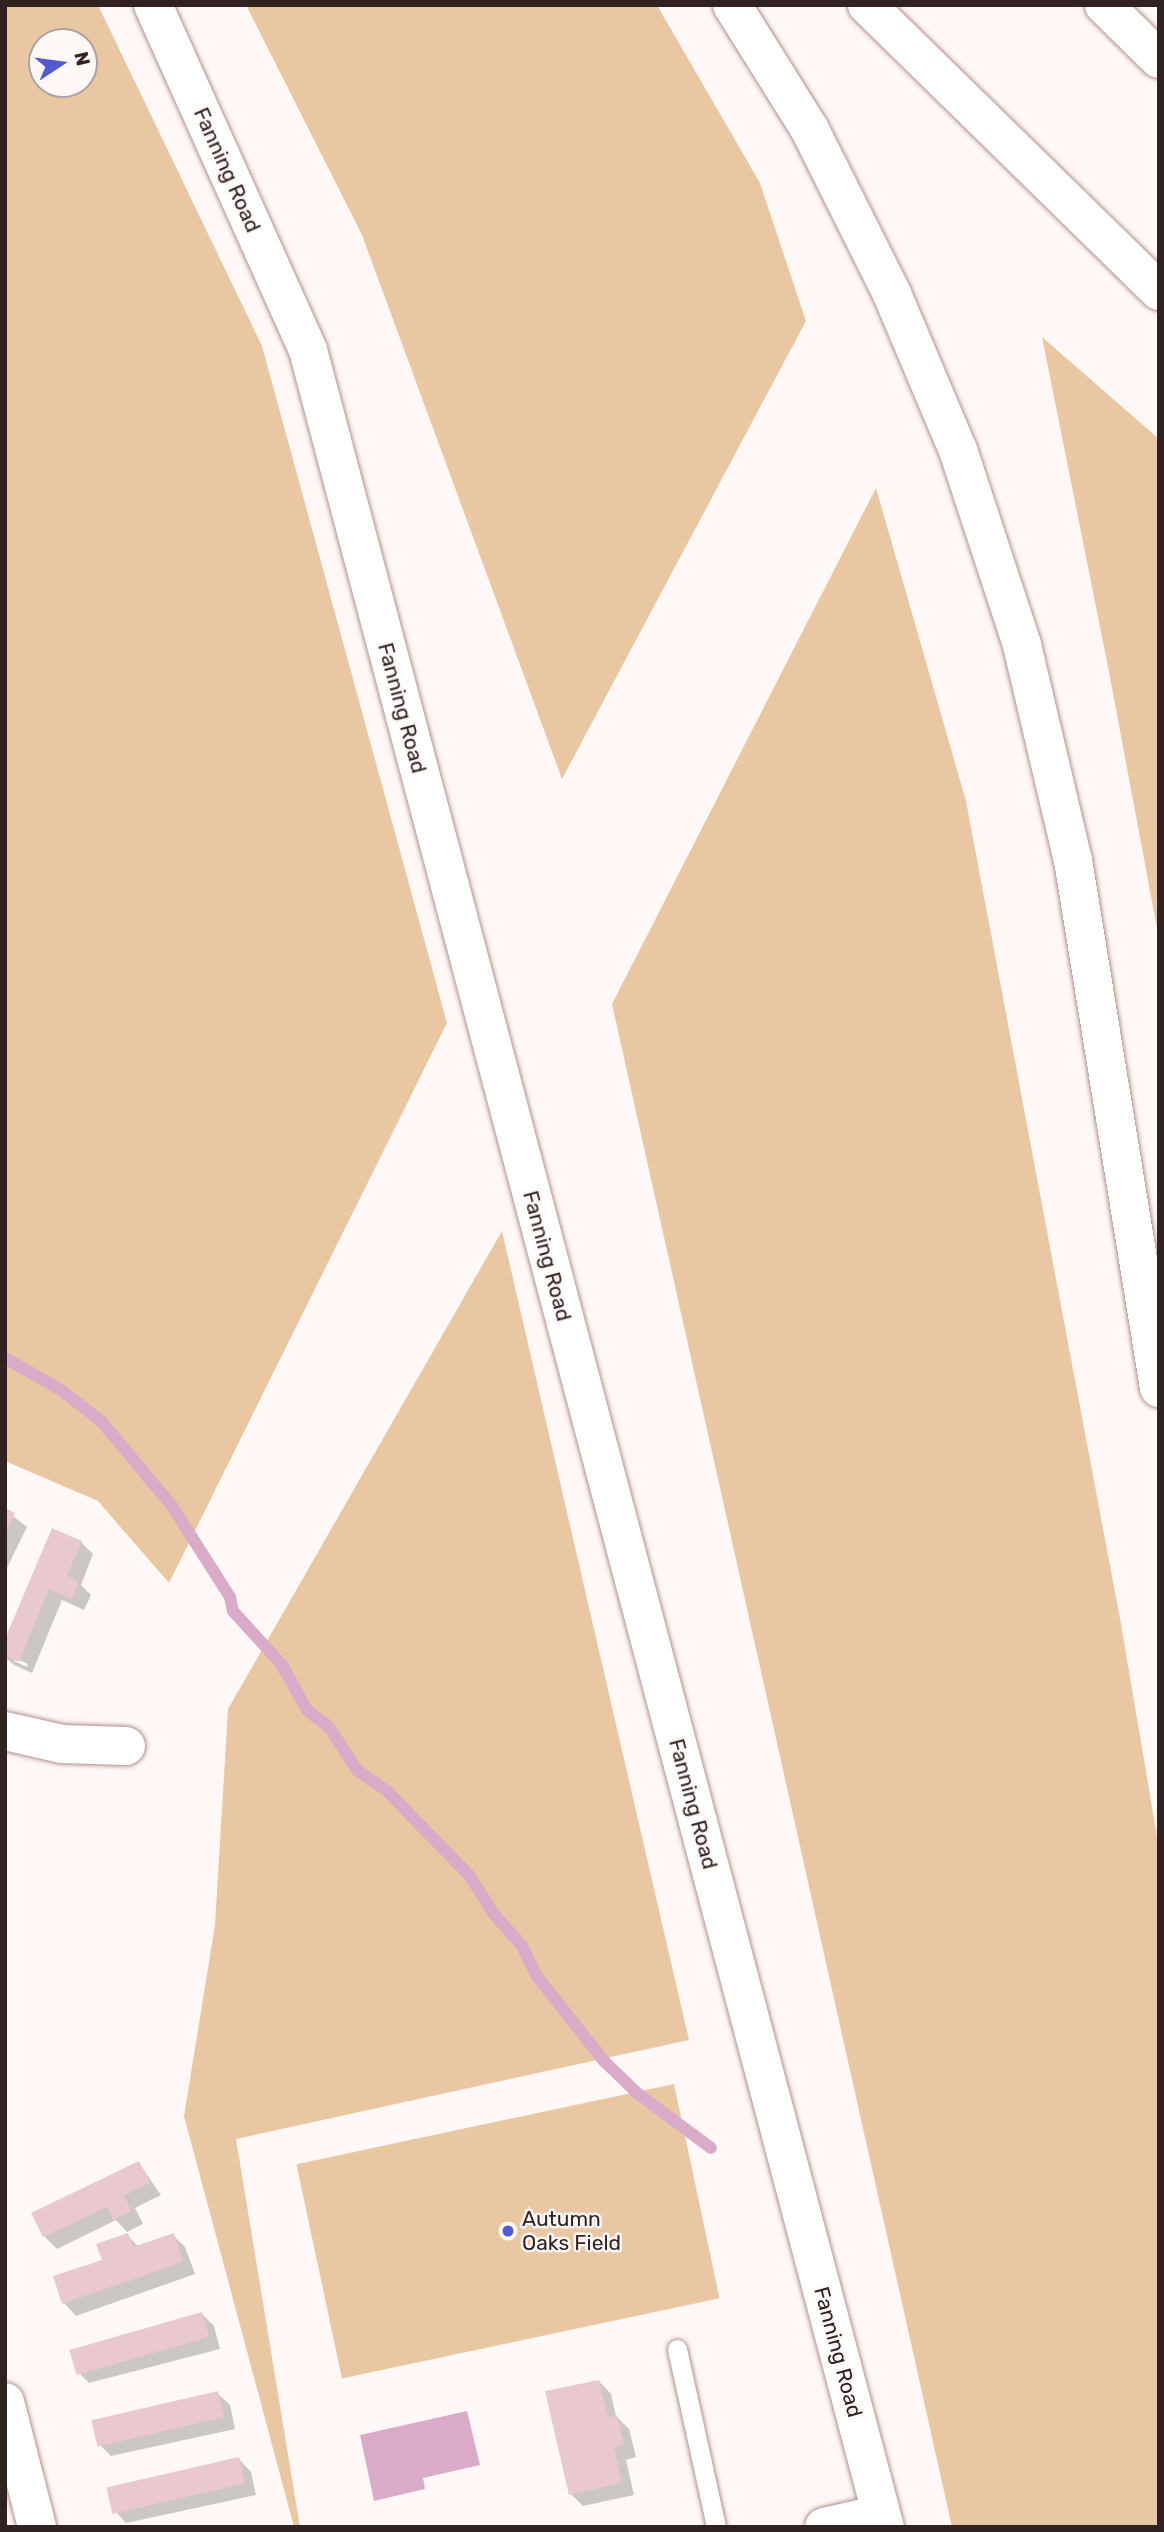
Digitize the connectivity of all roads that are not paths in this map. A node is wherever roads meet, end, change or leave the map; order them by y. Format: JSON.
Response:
{"nodes":[{"id":1,"x":153,"y":5,"type":"edge"},
{"id":2,"x":732,"y":5,"type":"edge"},
{"id":3,"x":867,"y":5,"type":"edge"},
{"id":4,"x":1104,"y":5,"type":"edge"},
{"id":5,"x":1159,"y":59,"type":"edge"},
{"id":6,"x":1159,"y":291,"type":"edge"},
{"id":7,"x":1159,"y":1388,"type":"edge"},
{"id":8,"x":5,"y":1731,"type":"edge"},
{"id":9,"x":126,"y":1746,"type":"dead end"},
{"id":10,"x":677,"y":2349,"type":"dead end"},
{"id":11,"x":5,"y":2402,"type":"edge"},
{"id":12,"x":883,"y":2520,"type":"edge"},
{"id":13,"x":37,"y":2527,"type":"edge"},
{"id":14,"x":716,"y":2527,"type":"edge"},
{"id":15,"x":824,"y":2527,"type":"edge"}],
"edges":[{"from":1,"to":12,"type":"main road","name":"Fanning Road"},
{"from":2,"to":7,"type":"main road"},
{"from":3,"to":6,"type":"main road"},
{"from":4,"to":5,"type":"main road"},
{"from":8,"to":9,"type":"main road"},
{"from":10,"to":14,"type":"lane"},
{"from":11,"to":13,"type":"main road"},
{"from":12,"to":15,"type":"main road"}]}
